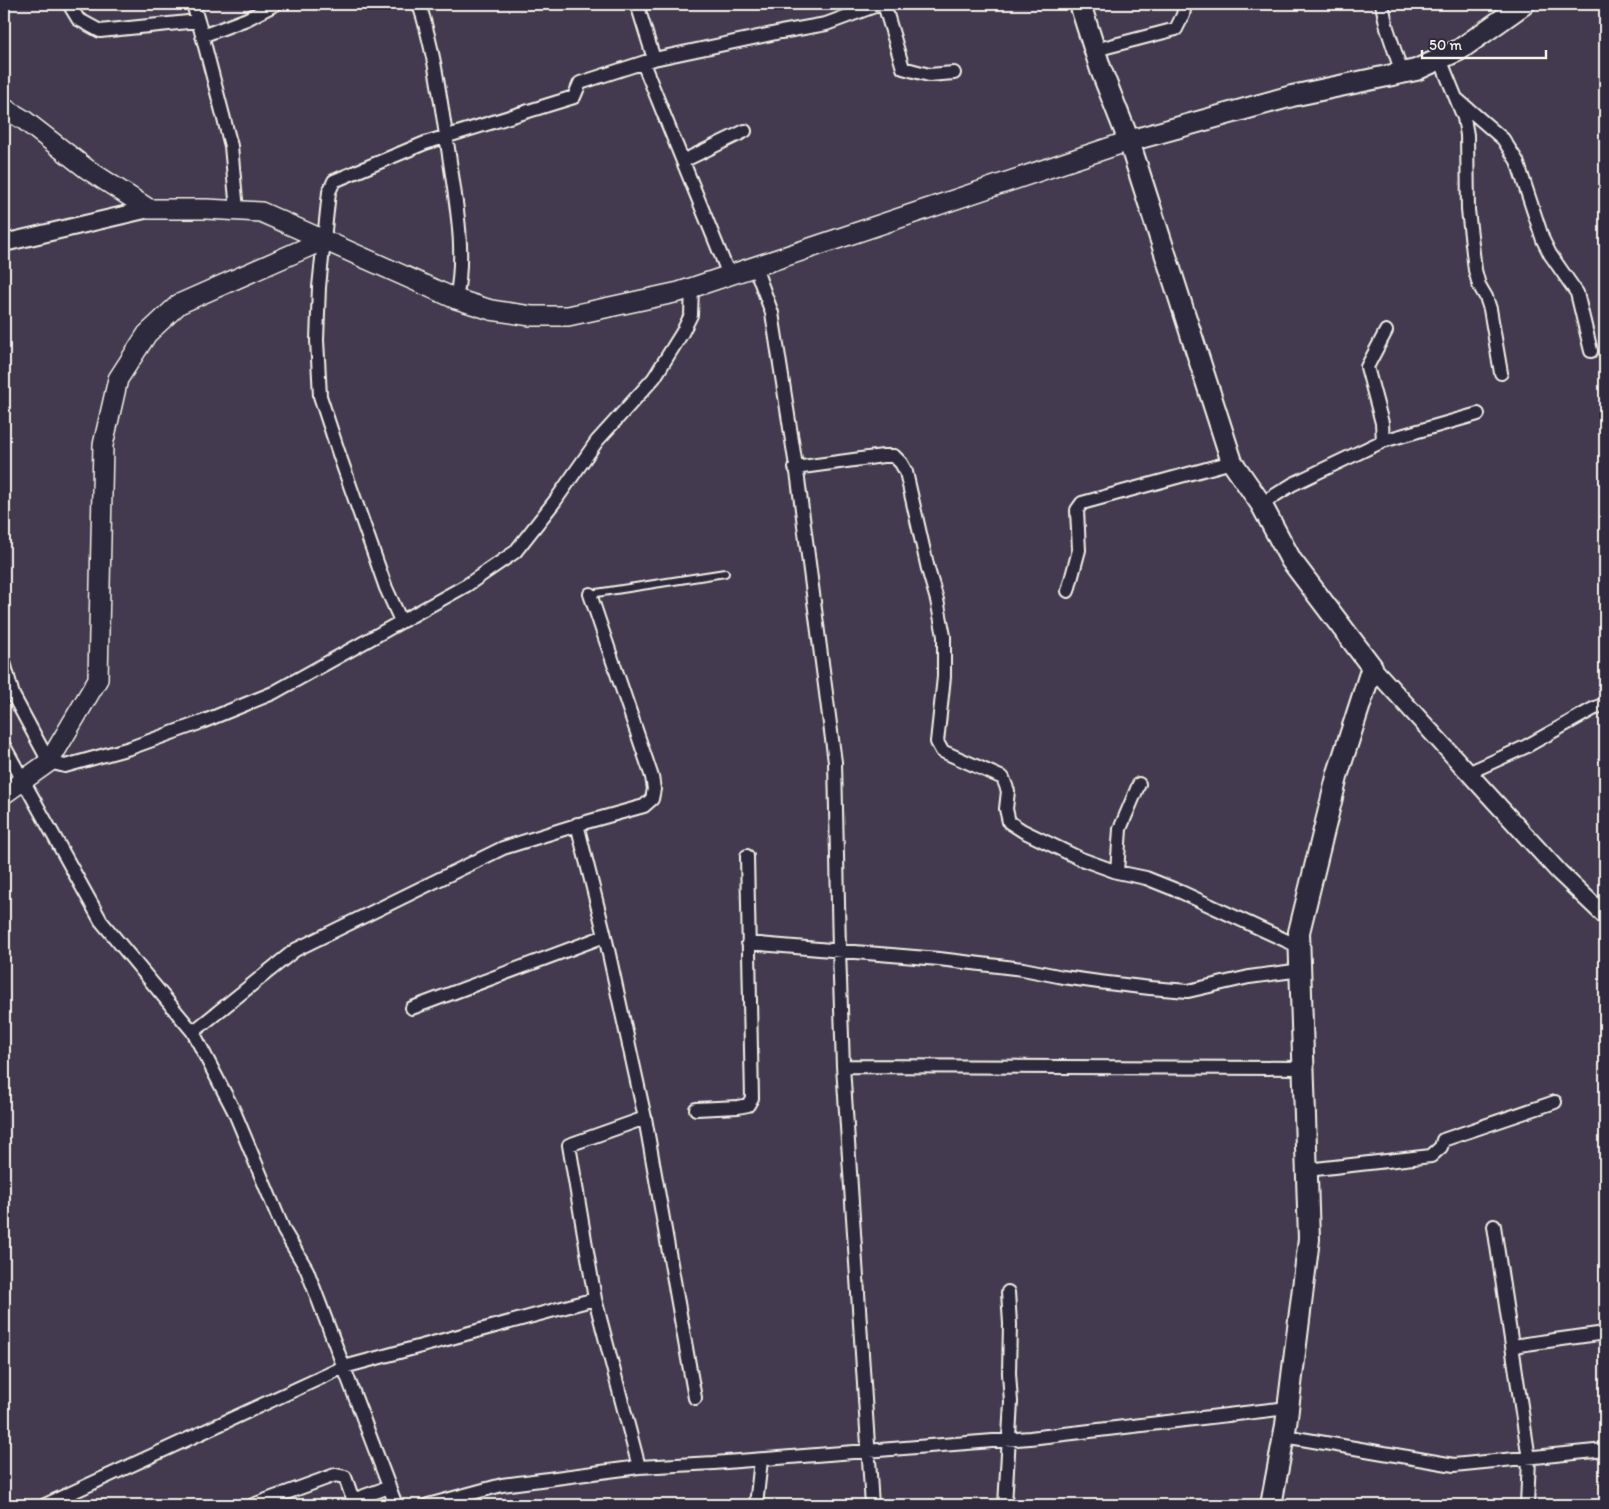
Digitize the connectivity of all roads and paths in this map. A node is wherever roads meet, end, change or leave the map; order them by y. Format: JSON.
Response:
{"nodes":[{"id":1,"x":69,"y":4,"type":"edge"},
{"id":2,"x":193,"y":4,"type":"edge"},
{"id":3,"x":276,"y":4,"type":"edge"},
{"id":4,"x":420,"y":4,"type":"edge"},
{"id":5,"x":637,"y":4,"type":"edge"},
{"id":6,"x":880,"y":4,"type":"edge"},
{"id":7,"x":884,"y":4,"type":"edge"},
{"id":8,"x":1080,"y":4,"type":"edge"},
{"id":9,"x":1185,"y":4,"type":"edge"},
{"id":10,"x":1382,"y":4,"type":"edge"},
{"id":11,"x":1524,"y":4,"type":"edge"},
{"id":12,"x":198,"y":20,"type":"junction"},
{"id":13,"x":202,"y":36,"type":"junction"},
{"id":14,"x":1095,"y":50,"type":"junction"},
{"id":15,"x":1440,"y":60,"type":"junction"},
{"id":16,"x":648,"y":61,"type":"junction"},
{"id":17,"x":954,"y":73,"type":"dead end"},
{"id":18,"x":1402,"y":73,"type":"junction"},
{"id":19,"x":1456,"y":98,"type":"junction"},
{"id":20,"x":4,"y":108,"type":"edge"},
{"id":21,"x":745,"y":131,"type":"dead end"},
{"id":22,"x":446,"y":137,"type":"junction"},
{"id":23,"x":1129,"y":141,"type":"junction"},
{"id":24,"x":682,"y":161,"type":"junction"},
{"id":25,"x":149,"y":209,"type":"junction"},
{"id":26,"x":237,"y":210,"type":"junction"},
{"id":27,"x":324,"y":240,"type":"junction"},
{"id":28,"x":4,"y":243,"type":"edge"},
{"id":29,"x":754,"y":267,"type":"junction"},
{"id":30,"x":729,"y":275,"type":"junction"},
{"id":31,"x":692,"y":288,"type":"junction"},
{"id":32,"x":456,"y":300,"type":"junction"},
{"id":33,"x":1386,"y":331,"type":"dead end"},
{"id":34,"x":1591,"y":351,"type":"dead end"},
{"id":35,"x":1500,"y":373,"type":"dead end"},
{"id":36,"x":1478,"y":414,"type":"dead end"},
{"id":37,"x":1383,"y":441,"type":"junction"},
{"id":38,"x":1232,"y":462,"type":"junction"},
{"id":39,"x":796,"y":468,"type":"junction"},
{"id":40,"x":1261,"y":504,"type":"junction"},
{"id":41,"x":725,"y":572,"type":"dead end"},
{"id":42,"x":1068,"y":591,"type":"dead end"},
{"id":43,"x":590,"y":594,"type":"joint"},
{"id":44,"x":401,"y":621,"type":"junction"},
{"id":45,"x":4,"y":662,"type":"edge"},
{"id":46,"x":1372,"y":668,"type":"junction"},
{"id":47,"x":1605,"y":704,"type":"edge"},
{"id":48,"x":4,"y":746,"type":"edge"},
{"id":49,"x":49,"y":762,"type":"junction"},
{"id":50,"x":1468,"y":773,"type":"junction"},
{"id":51,"x":22,"y":781,"type":"junction"},
{"id":52,"x":1139,"y":784,"type":"dead end"},
{"id":53,"x":4,"y":794,"type":"edge"},
{"id":54,"x":577,"y":824,"type":"junction"},
{"id":55,"x":747,"y":856,"type":"dead end"},
{"id":56,"x":1116,"y":872,"type":"junction"},
{"id":57,"x":1605,"y":916,"type":"edge"},
{"id":58,"x":605,"y":936,"type":"junction"},
{"id":59,"x":748,"y":943,"type":"junction"},
{"id":60,"x":1300,"y":947,"type":"junction"},
{"id":61,"x":839,"y":950,"type":"junction"},
{"id":62,"x":1300,"y":970,"type":"junction"},
{"id":63,"x":412,"y":1008,"type":"dead end"},
{"id":64,"x":193,"y":1032,"type":"junction"},
{"id":65,"x":843,"y":1066,"type":"junction"},
{"id":66,"x":1304,"y":1068,"type":"junction"},
{"id":67,"x":1555,"y":1102,"type":"dead end"},
{"id":68,"x":696,"y":1109,"type":"dead end"},
{"id":69,"x":645,"y":1118,"type":"junction"},
{"id":70,"x":1307,"y":1170,"type":"junction"},
{"id":71,"x":1494,"y":1226,"type":"dead end"},
{"id":72,"x":1008,"y":1292,"type":"dead end"},
{"id":73,"x":595,"y":1299,"type":"junction"},
{"id":74,"x":1605,"y":1333,"type":"edge"},
{"id":75,"x":1512,"y":1346,"type":"junction"},
{"id":76,"x":344,"y":1368,"type":"junction"},
{"id":77,"x":696,"y":1398,"type":"dead end"},
{"id":78,"x":1288,"y":1408,"type":"junction"},
{"id":79,"x":1284,"y":1436,"type":"junction"},
{"id":80,"x":1008,"y":1440,"type":"junction"},
{"id":81,"x":1605,"y":1450,"type":"edge"},
{"id":82,"x":869,"y":1451,"type":"junction"},
{"id":83,"x":1529,"y":1459,"type":"junction"},
{"id":84,"x":761,"y":1460,"type":"junction"},
{"id":85,"x":639,"y":1467,"type":"junction"},
{"id":86,"x":389,"y":1487,"type":"junction"},
{"id":87,"x":271,"y":1502,"type":"edge"},
{"id":88,"x":44,"y":1505,"type":"edge"},
{"id":89,"x":253,"y":1505,"type":"edge"},
{"id":90,"x":396,"y":1505,"type":"edge"},
{"id":91,"x":428,"y":1505,"type":"edge"},
{"id":92,"x":756,"y":1505,"type":"edge"},
{"id":93,"x":872,"y":1505,"type":"edge"},
{"id":94,"x":1005,"y":1505,"type":"edge"},
{"id":95,"x":1271,"y":1505,"type":"edge"},
{"id":96,"x":1526,"y":1505,"type":"edge"}],
"edges":[{"from":1,"to":12,"type":"street"},
{"from":2,"to":12,"type":"street"},
{"from":3,"to":13,"type":"street"},
{"from":4,"to":22,"type":"street"},
{"from":5,"to":16,"type":"street"},
{"from":6,"to":16,"type":"street"},
{"from":7,"to":17,"type":"street"},
{"from":8,"to":14,"type":"main road"},
{"from":9,"to":14,"type":"street"},
{"from":10,"to":18,"type":"street"},
{"from":11,"to":15,"type":"main road"},
{"from":12,"to":13,"type":"street"},
{"from":13,"to":26,"type":"street"},
{"from":14,"to":23,"type":"main road"},
{"from":15,"to":18,"type":"main road"},
{"from":15,"to":19,"type":"street"},
{"from":16,"to":22,"type":"street"},
{"from":16,"to":24,"type":"street"},
{"from":18,"to":23,"type":"main road"},
{"from":19,"to":34,"type":"street"},
{"from":19,"to":35,"type":"street"},
{"from":20,"to":25,"type":"main road"},
{"from":21,"to":24,"type":"street"},
{"from":22,"to":27,"type":"street"},
{"from":22,"to":32,"type":"street"},
{"from":23,"to":29,"type":"main road"},
{"from":23,"to":38,"type":"main road"},
{"from":24,"to":30,"type":"street"},
{"from":25,"to":26,"type":"main road"},
{"from":25,"to":28,"type":"street"},
{"from":26,"to":27,"type":"main road"},
{"from":27,"to":32,"type":"main road"},
{"from":27,"to":44,"type":"street"},
{"from":27,"to":49,"type":"main road"},
{"from":29,"to":30,"type":"main road"},
{"from":29,"to":39,"type":"street"},
{"from":30,"to":31,"type":"main road"},
{"from":31,"to":32,"type":"main road"},
{"from":31,"to":44,"type":"street"},
{"from":33,"to":37,"type":"street"},
{"from":36,"to":37,"type":"street"},
{"from":37,"to":40,"type":"street"},
{"from":38,"to":40,"type":"main road"},
{"from":38,"to":42,"type":"street"},
{"from":39,"to":56,"type":"street"},
{"from":39,"to":61,"type":"street"},
{"from":40,"to":46,"type":"main road"},
{"from":41,"to":43,"type":"lane"},
{"from":43,"to":54,"type":"street"},
{"from":44,"to":49,"type":"street"},
{"from":45,"to":49,"type":"street"},
{"from":46,"to":50,"type":"street"},
{"from":46,"to":60,"type":"main road"},
{"from":47,"to":50,"type":"street"},
{"from":48,"to":51,"type":"street"},
{"from":49,"to":51,"type":"main road"},
{"from":50,"to":57,"type":"street"},
{"from":51,"to":53,"type":"main road"},
{"from":51,"to":64,"type":"street"},
{"from":52,"to":56,"type":"street"},
{"from":54,"to":58,"type":"street"},
{"from":54,"to":64,"type":"street"},
{"from":55,"to":59,"type":"street"},
{"from":56,"to":60,"type":"street"},
{"from":58,"to":63,"type":"street"},
{"from":58,"to":69,"type":"street"},
{"from":59,"to":61,"type":"street"},
{"from":59,"to":68,"type":"street"},
{"from":60,"to":62,"type":"main road"},
{"from":61,"to":62,"type":"street"},
{"from":61,"to":65,"type":"street"},
{"from":62,"to":66,"type":"main road"},
{"from":64,"to":76,"type":"street"},
{"from":65,"to":66,"type":"street"},
{"from":65,"to":82,"type":"street"},
{"from":66,"to":70,"type":"main road"},
{"from":67,"to":70,"type":"street"},
{"from":69,"to":73,"type":"street"},
{"from":69,"to":77,"type":"street"},
{"from":70,"to":78,"type":"main road"},
{"from":71,"to":75,"type":"street"},
{"from":72,"to":80,"type":"street"},
{"from":73,"to":76,"type":"street"},
{"from":73,"to":85,"type":"street"},
{"from":74,"to":75,"type":"street"},
{"from":75,"to":83,"type":"street"},
{"from":76,"to":86,"type":"street"},
{"from":76,"to":88,"type":"street"},
{"from":78,"to":79,"type":"main road"},
{"from":78,"to":80,"type":"street"},
{"from":79,"to":83,"type":"street"},
{"from":79,"to":95,"type":"main road"},
{"from":80,"to":82,"type":"street"},
{"from":80,"to":94,"type":"street"},
{"from":81,"to":83,"type":"street"},
{"from":82,"to":84,"type":"street"},
{"from":82,"to":93,"type":"street"},
{"from":83,"to":96,"type":"street"},
{"from":84,"to":85,"type":"street"},
{"from":84,"to":92,"type":"street"},
{"from":85,"to":91,"type":"street"},
{"from":86,"to":87,"type":"street"},
{"from":86,"to":90,"type":"street"},
{"from":87,"to":89,"type":"street"}]}
